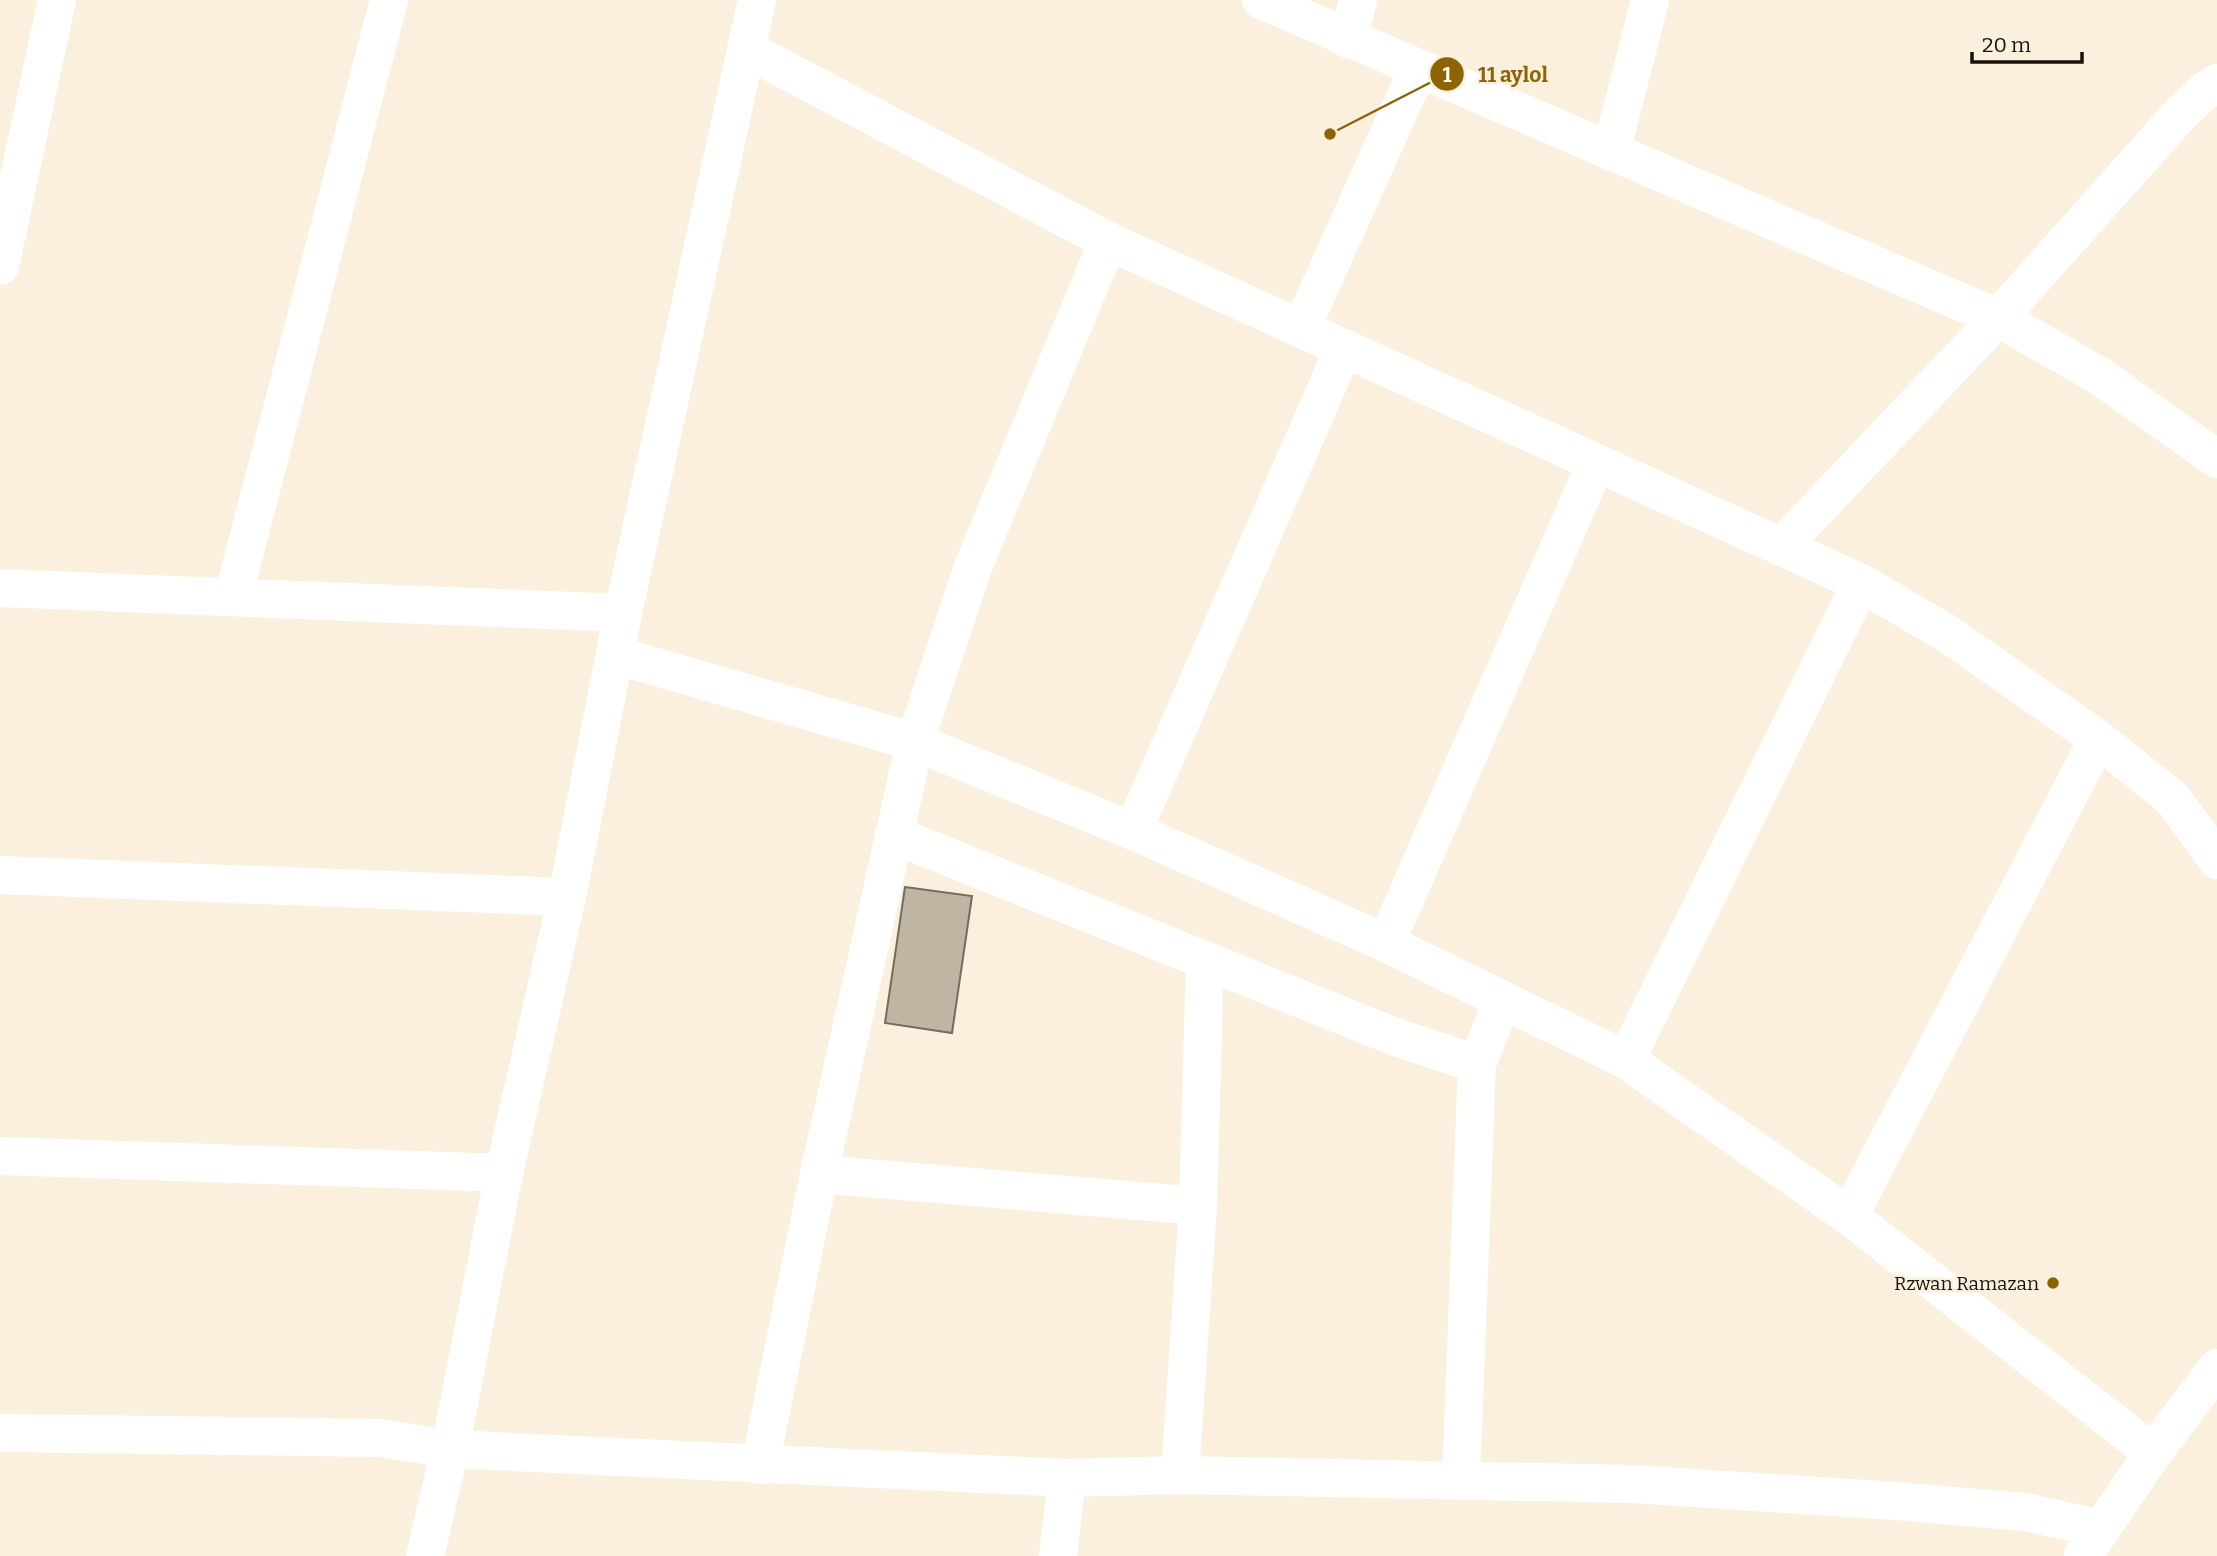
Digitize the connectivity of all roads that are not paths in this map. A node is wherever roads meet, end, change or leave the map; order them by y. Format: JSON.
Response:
{"nodes":[{"id":1,"x":57,"y":0,"type":"edge"},
{"id":2,"x":389,"y":0,"type":"edge"},
{"id":3,"x":1261,"y":0,"type":"edge"},
{"id":4,"x":1358,"y":0,"type":"edge"},
{"id":5,"x":1650,"y":0,"type":"edge"},
{"id":6,"x":753,"y":2,"type":"edge"},
{"id":7,"x":1348,"y":39,"type":"junction"},
{"id":8,"x":746,"y":49,"type":"junction"},
{"id":9,"x":1418,"y":69,"type":"junction"},
{"id":10,"x":2217,"y":83,"type":"edge"},
{"id":11,"x":1611,"y":152,"type":"junction"},
{"id":12,"x":1108,"y":241,"type":"junction"},
{"id":13,"x":0,"y":266,"type":"edge"},
{"id":14,"x":1998,"y":318,"type":"junction"},
{"id":15,"x":1301,"y":329,"type":"junction"},
{"id":16,"x":1343,"y":348,"type":"junction"},
{"id":17,"x":2217,"y":459,"type":"edge"},
{"id":18,"x":1596,"y":463,"type":"junction"},
{"id":19,"x":1781,"y":547,"type":"junction"},
{"id":20,"x":1861,"y":583,"type":"junction"},
{"id":21,"x":0,"y":587,"type":"edge"},
{"id":22,"x":233,"y":597,"type":"junction"},
{"id":23,"x":623,"y":613,"type":"junction"},
{"id":24,"x":615,"y":655,"type":"junction"},
{"id":25,"x":2098,"y":739,"type":"junction"},
{"id":26,"x":915,"y":742,"type":"junction"},
{"id":27,"x":1133,"y":831,"type":"junction"},
{"id":28,"x":894,"y":835,"type":"junction"},
{"id":29,"x":2217,"y":860,"type":"edge"},
{"id":30,"x":0,"y":875,"type":"edge"},
{"id":31,"x":567,"y":897,"type":"junction"},
{"id":32,"x":1386,"y":943,"type":"junction"},
{"id":33,"x":1205,"y":960,"type":"junction"},
{"id":34,"x":1503,"y":1000,"type":"junction"},
{"id":35,"x":1626,"y":1060,"type":"junction"},
{"id":36,"x":1477,"y":1064,"type":"junction"},
{"id":37,"x":0,"y":1156,"type":"edge"},
{"id":38,"x":505,"y":1172,"type":"junction"},
{"id":39,"x":819,"y":1174,"type":"junction"},
{"id":40,"x":1198,"y":1206,"type":"junction"},
{"id":41,"x":1849,"y":1216,"type":"junction"},
{"id":42,"x":2217,"y":1368,"type":"edge"},
{"id":43,"x":0,"y":1433,"type":"edge"},
{"id":44,"x":450,"y":1449,"type":"junction"},
{"id":45,"x":2153,"y":1453,"type":"junction"},
{"id":46,"x":760,"y":1465,"type":"junction"},
{"id":47,"x":1180,"y":1475,"type":"junction"},
{"id":48,"x":1067,"y":1478,"type":"junction"},
{"id":49,"x":1461,"y":1480,"type":"junction"},
{"id":50,"x":2092,"y":1543,"type":"edge"},
{"id":51,"x":425,"y":1556,"type":"edge"},
{"id":52,"x":1058,"y":1556,"type":"edge"}],
"edges":[{"from":1,"to":13,"type":"street"},
{"from":2,"to":22,"type":"street"},
{"from":3,"to":7,"type":"street"},
{"from":4,"to":7,"type":"street"},
{"from":5,"to":11,"type":"street"},
{"from":6,"to":8,"type":"street"},
{"from":7,"to":9,"type":"street"},
{"from":8,"to":12,"type":"street"},
{"from":8,"to":23,"type":"street"},
{"from":9,"to":11,"type":"street"},
{"from":9,"to":15,"type":"street"},
{"from":10,"to":14,"type":"street"},
{"from":11,"to":14,"type":"street"},
{"from":12,"to":15,"type":"street"},
{"from":12,"to":26,"type":"street"},
{"from":14,"to":17,"type":"street"},
{"from":14,"to":19,"type":"street"},
{"from":15,"to":16,"type":"street"},
{"from":16,"to":18,"type":"street"},
{"from":16,"to":27,"type":"street"},
{"from":18,"to":19,"type":"street"},
{"from":18,"to":32,"type":"street"},
{"from":19,"to":20,"type":"street"},
{"from":20,"to":25,"type":"street"},
{"from":20,"to":35,"type":"street"},
{"from":21,"to":22,"type":"street"},
{"from":22,"to":23,"type":"street"},
{"from":23,"to":24,"type":"street"},
{"from":24,"to":26,"type":"street"},
{"from":24,"to":31,"type":"street"},
{"from":25,"to":29,"type":"street"},
{"from":25,"to":41,"type":"street"},
{"from":26,"to":27,"type":"street"},
{"from":26,"to":28,"type":"street"},
{"from":27,"to":32,"type":"street"},
{"from":28,"to":33,"type":"street"},
{"from":28,"to":39,"type":"street"},
{"from":30,"to":31,"type":"street"},
{"from":31,"to":38,"type":"street"},
{"from":32,"to":34,"type":"street"},
{"from":33,"to":36,"type":"street"},
{"from":33,"to":40,"type":"street"},
{"from":34,"to":35,"type":"street"},
{"from":34,"to":36,"type":"street"},
{"from":35,"to":41,"type":"street"},
{"from":36,"to":49,"type":"street"},
{"from":37,"to":38,"type":"street"},
{"from":38,"to":44,"type":"street"},
{"from":39,"to":40,"type":"street"},
{"from":39,"to":46,"type":"street"},
{"from":40,"to":47,"type":"street"},
{"from":41,"to":45,"type":"street"},
{"from":42,"to":45,"type":"street"},
{"from":43,"to":44,"type":"street"},
{"from":44,"to":46,"type":"street"},
{"from":44,"to":51,"type":"street"},
{"from":45,"to":50,"type":"street"},
{"from":46,"to":48,"type":"street"},
{"from":47,"to":48,"type":"street"},
{"from":47,"to":49,"type":"street"},
{"from":48,"to":52,"type":"street"},
{"from":49,"to":50,"type":"street"}]}
